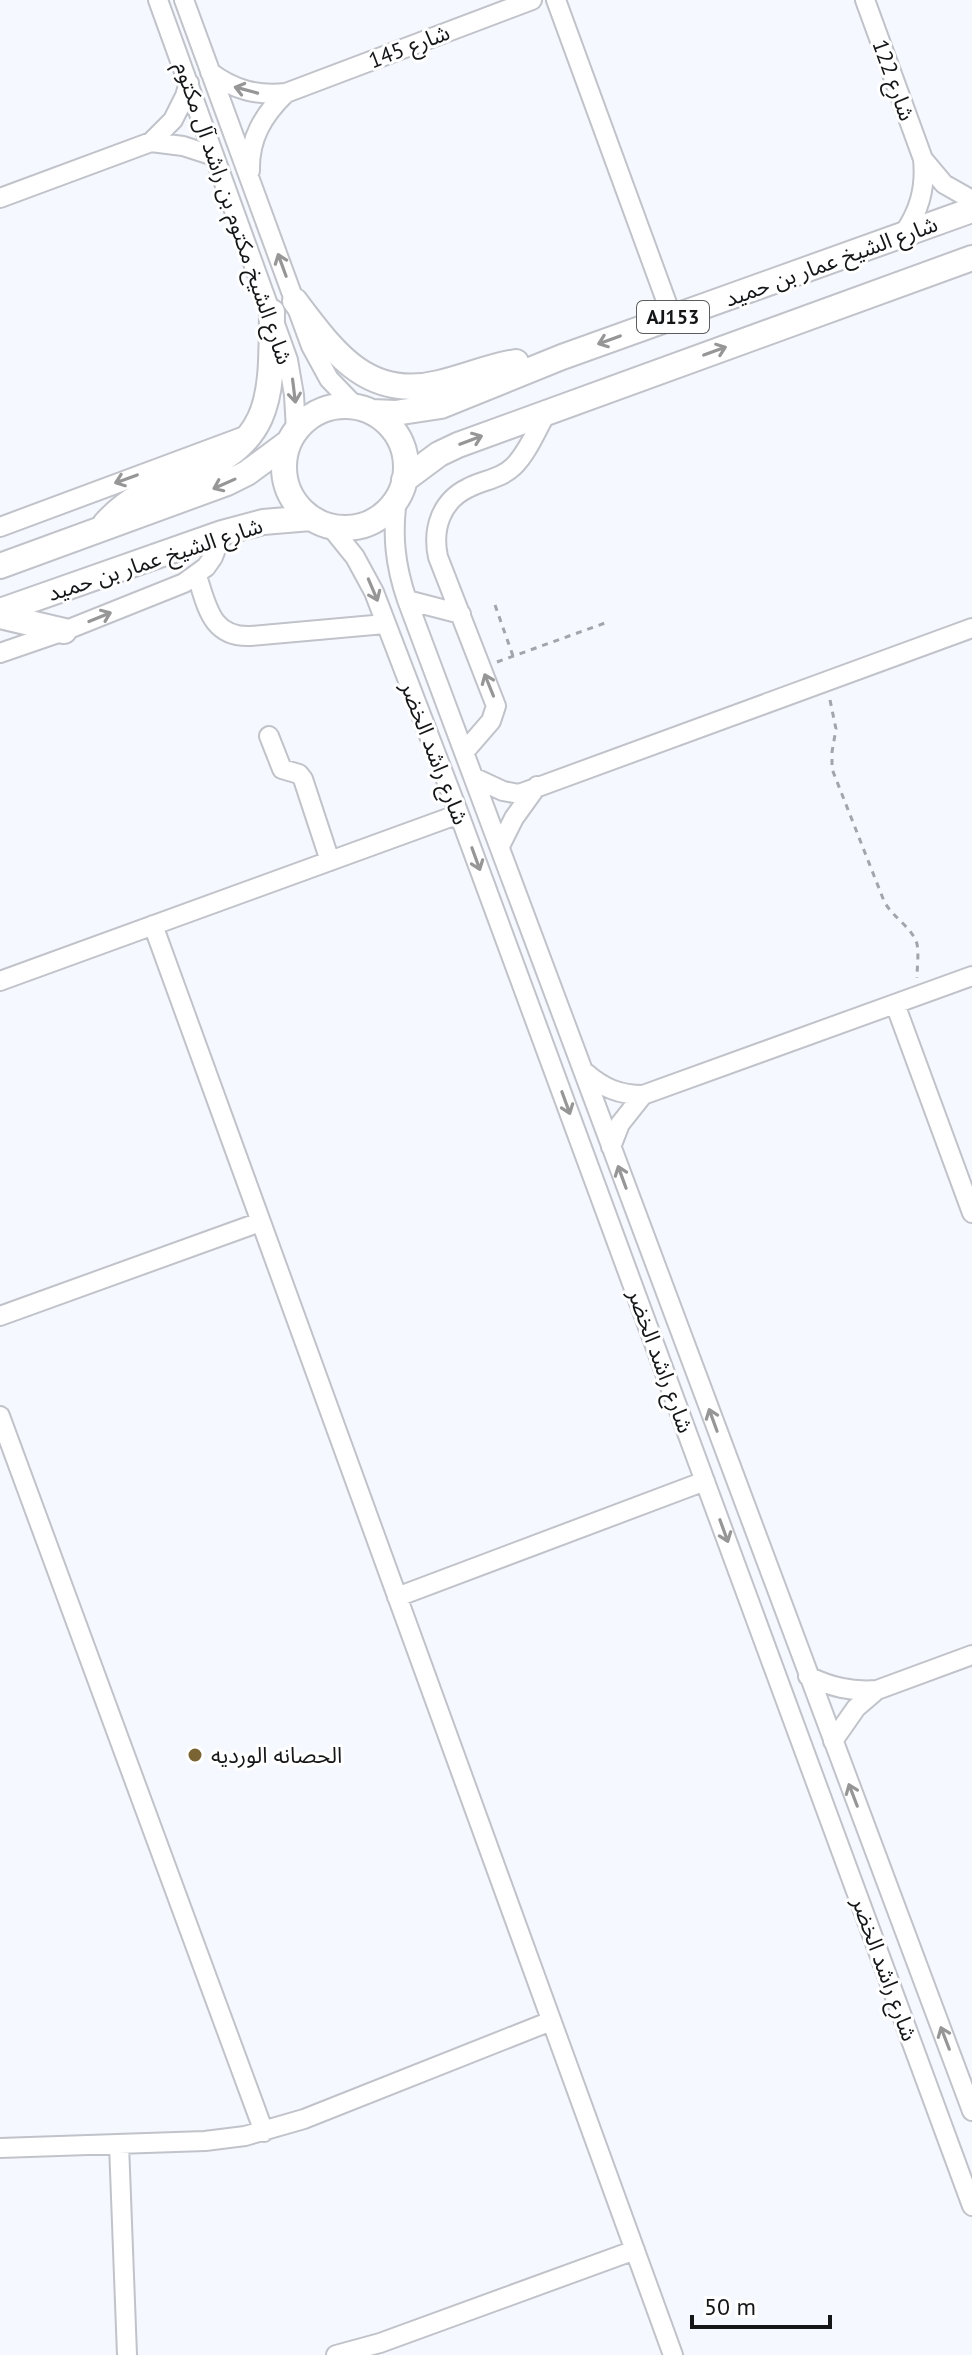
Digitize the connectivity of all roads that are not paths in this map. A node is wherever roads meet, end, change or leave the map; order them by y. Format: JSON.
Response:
{"nodes":[{"id":1,"x":158,"y":0,"type":"edge"},
{"id":2,"x":184,"y":0,"type":"edge"},
{"id":3,"x":532,"y":0,"type":"edge"},
{"id":4,"x":556,"y":0,"type":"edge"},
{"id":5,"x":865,"y":0,"type":"edge"},
{"id":6,"x":210,"y":72,"type":"junction"},
{"id":7,"x":189,"y":83,"type":"junction"},
{"id":8,"x":286,"y":93,"type":"junction"},
{"id":9,"x":151,"y":142,"type":"junction"},
{"id":10,"x":214,"y":156,"type":"junction"},
{"id":11,"x":923,"y":159,"type":"junction"},
{"id":12,"x":250,"y":178,"type":"junction"},
{"id":13,"x":0,"y":198,"type":"edge"},
{"id":14,"x":972,"y":200,"type":"edge"},
{"id":15,"x":972,"y":210,"type":"edge"},
{"id":16,"x":902,"y":236,"type":"junction"},
{"id":17,"x":972,"y":258,"type":"edge"},
{"id":18,"x":295,"y":301,"type":"junction"},
{"id":19,"x":272,"y":312,"type":"junction"},
{"id":20,"x":672,"y":317,"type":"junction"},
{"id":21,"x":562,"y":357,"type":"junction"},
{"id":22,"x":364,"y":410,"type":"junction"},
{"id":23,"x":547,"y":412,"type":"junction"},
{"id":24,"x":252,"y":433,"type":"junction"},
{"id":25,"x":292,"y":436,"type":"junction"},
{"id":26,"x":401,"y":489,"type":"junction"},
{"id":27,"x":320,"y":522,"type":"junction"},
{"id":28,"x":0,"y":527,"type":"edge"},
{"id":29,"x":99,"y":531,"type":"junction"},
{"id":30,"x":222,"y":533,"type":"junction"},
{"id":31,"x":0,"y":566,"type":"edge"},
{"id":32,"x":197,"y":576,"type":"junction"},
{"id":33,"x":407,"y":600,"type":"junction"},
{"id":34,"x":0,"y":613,"type":"edge"},
{"id":35,"x":461,"y":614,"type":"junction"},
{"id":36,"x":385,"y":624,"type":"junction"},
{"id":37,"x":972,"y":628,"type":"edge"},
{"id":38,"x":64,"y":631,"type":"junction"},
{"id":39,"x":0,"y":653,"type":"edge"},
{"id":40,"x":269,"y":736,"type":"dead end"},
{"id":41,"x":465,"y":751,"type":"junction"},
{"id":42,"x":475,"y":778,"type":"junction"},
{"id":43,"x":537,"y":786,"type":"junction"},
{"id":44,"x":459,"y":814,"type":"junction"},
{"id":45,"x":500,"y":846,"type":"junction"},
{"id":46,"x":330,"y":861,"type":"junction"},
{"id":47,"x":153,"y":925,"type":"junction"},
{"id":48,"x":972,"y":976,"type":"edge"},
{"id":49,"x":0,"y":981,"type":"edge"},
{"id":50,"x":895,"y":1004,"type":"junction"},
{"id":51,"x":585,"y":1072,"type":"junction"},
{"id":52,"x":643,"y":1095,"type":"junction"},
{"id":53,"x":611,"y":1147,"type":"junction"},
{"id":54,"x":972,"y":1213,"type":"edge"},
{"id":55,"x":260,"y":1222,"type":"junction"},
{"id":56,"x":0,"y":1316,"type":"edge"},
{"id":57,"x":1,"y":1424,"type":"edge"},
{"id":58,"x":705,"y":1481,"type":"junction"},
{"id":59,"x":397,"y":1597,"type":"junction"},
{"id":60,"x":972,"y":1655,"type":"edge"},
{"id":61,"x":808,"y":1676,"type":"junction"},
{"id":62,"x":877,"y":1690,"type":"junction"},
{"id":63,"x":833,"y":1741,"type":"junction"},
{"id":64,"x":551,"y":2021,"type":"junction"},
{"id":65,"x":972,"y":2111,"type":"edge"},
{"id":66,"x":264,"y":2132,"type":"junction"},
{"id":67,"x":119,"y":2144,"type":"junction"},
{"id":68,"x":0,"y":2148,"type":"edge"},
{"id":69,"x":972,"y":2206,"type":"edge"},
{"id":70,"x":635,"y":2250,"type":"junction"},
{"id":71,"x":127,"y":2355,"type":"edge"},
{"id":72,"x":336,"y":2355,"type":"edge"},
{"id":73,"x":673,"y":2355,"type":"edge"}],
"edges":[{"from":1,"to":7,"type":"street","name":"شارع الشيخ مكتوم بن راشد آل مكتوم"},
{"from":2,"to":6,"type":"street","name":"شارع الشيخ مكتوم بن راشد آل مكتوم"},
{"from":3,"to":8,"type":"street","name":"شارع 145"},
{"from":4,"to":20,"type":"street"},
{"from":5,"to":11,"type":"street","name":"شارع 122"},
{"from":8,"to":6,"type":"street","name":"شارع 145","one_way":true},
{"from":6,"to":12,"type":"street","name":"شارع الشيخ مكتوم بن راشد آل مكتوم"},
{"from":7,"to":9,"type":"street"},
{"from":7,"to":10,"type":"street","name":"شارع الشيخ مكتوم بن راشد آل مكتوم"},
{"from":8,"to":12,"type":"street","name":"شارع 145"},
{"from":9,"to":10,"type":"street"},
{"from":9,"to":13,"type":"street"},
{"from":10,"to":19,"type":"street","name":"شارع الشيخ مكتوم بن راشد آل مكتوم"},
{"from":11,"to":14,"type":"street","name":"شارع 122"},
{"from":11,"to":16,"type":"street","name":"شارع 122"},
{"from":18,"to":12,"type":"street","name":"شارع الشيخ مكتوم بن راشد آل مكتوم","one_way":true},
{"from":15,"to":16,"type":"main road","name":"شارع الشيخ عمار بن حميد","number":"AJ153"},
{"from":16,"to":20,"type":"main road","name":"شارع الشيخ عمار بن حميد","number":"AJ153"},
{"from":23,"to":17,"type":"main road","name":"شارع الشيخ عمار بن حميد","number":"AJ153","one_way":true},
{"from":18,"to":21,"type":"main road"},
{"from":18,"to":22,"type":"street","name":"شارع الشيخ مكتوم بن راشد آل مكتوم"},
{"from":19,"to":24,"type":"main road"},
{"from":19,"to":25,"type":"street","name":"شارع الشيخ مكتوم بن راشد آل مكتوم","one_way":true},
{"from":20,"to":21,"type":"main road","name":"شارع الشيخ عمار بن حميد","number":"AJ153","one_way":true},
{"from":21,"to":22,"type":"main road","name":"شارع الشيخ عمار بن حميد","number":"AJ153"},
{"from":22,"to":25,"type":"main road"},
{"from":22,"to":26,"type":"main road"},
{"from":26,"to":23,"type":"main road","name":"شارع الشيخ عمار بن حميد","number":"AJ153","one_way":true},
{"from":23,"to":35,"type":"street"},
{"from":24,"to":28,"type":"street","one_way":true},
{"from":24,"to":29,"type":"main road"},
{"from":25,"to":27,"type":"main road"},
{"from":25,"to":29,"type":"main road","name":"شارع الشيخ عمار بن حميد","one_way":true},
{"from":26,"to":27,"type":"main road"},
{"from":26,"to":33,"type":"street","name":"شارع راشد الخضر"},
{"from":27,"to":30,"type":"main road","name":"شارع الشيخ عمار بن حميد"},
{"from":27,"to":36,"type":"street","name":"شارع راشد الخضر","one_way":true},
{"from":29,"to":31,"type":"main road","name":"شارع الشيخ عمار بن حميد"},
{"from":30,"to":32,"type":"street"},
{"from":30,"to":34,"type":"main road","name":"شارع الشيخ عمار بن حميد"},
{"from":32,"to":36,"type":"street"},
{"from":38,"to":32,"type":"street","one_way":true},
{"from":33,"to":35,"type":"street"},
{"from":33,"to":41,"type":"street","name":"شارع راشد الخضر"},
{"from":34,"to":38,"type":"main road"},
{"from":41,"to":35,"type":"street","one_way":true},
{"from":36,"to":44,"type":"street","name":"شارع راشد الخضر"},
{"from":37,"to":43,"type":"street"},
{"from":38,"to":39,"type":"street"},
{"from":40,"to":46,"type":"street"},
{"from":41,"to":42,"type":"street","name":"شارع راشد الخضر"},
{"from":42,"to":43,"type":"street"},
{"from":42,"to":45,"type":"street","name":"شارع راشد الخضر"},
{"from":43,"to":45,"type":"street"},
{"from":44,"to":46,"type":"street"},
{"from":44,"to":58,"type":"street","name":"شارع راشد الخضر","one_way":true},
{"from":45,"to":51,"type":"street","name":"شارع راشد الخضر"},
{"from":46,"to":47,"type":"street"},
{"from":47,"to":49,"type":"street"},
{"from":47,"to":55,"type":"street"},
{"from":48,"to":50,"type":"street"},
{"from":50,"to":52,"type":"street"},
{"from":50,"to":54,"type":"street"},
{"from":51,"to":52,"type":"street"},
{"from":51,"to":53,"type":"street","name":"شارع راشد الخضر"},
{"from":52,"to":53,"type":"street"},
{"from":61,"to":53,"type":"street","name":"شارع راشد الخضر","one_way":true},
{"from":55,"to":56,"type":"street"},
{"from":55,"to":59,"type":"street"},
{"from":57,"to":66,"type":"street"},
{"from":58,"to":59,"type":"street"},
{"from":58,"to":69,"type":"street","name":"شارع راشد الخضر","one_way":true},
{"from":59,"to":64,"type":"street"},
{"from":60,"to":62,"type":"street"},
{"from":61,"to":62,"type":"street"},
{"from":61,"to":63,"type":"street","name":"شارع راشد الخضر"},
{"from":62,"to":63,"type":"street"},
{"from":65,"to":63,"type":"street","name":"شارع راشد الخضر","one_way":true},
{"from":64,"to":66,"type":"street"},
{"from":64,"to":70,"type":"street"},
{"from":66,"to":67,"type":"street"},
{"from":67,"to":68,"type":"street"},
{"from":67,"to":71,"type":"street"},
{"from":70,"to":72,"type":"street"},
{"from":70,"to":73,"type":"street"}]}
